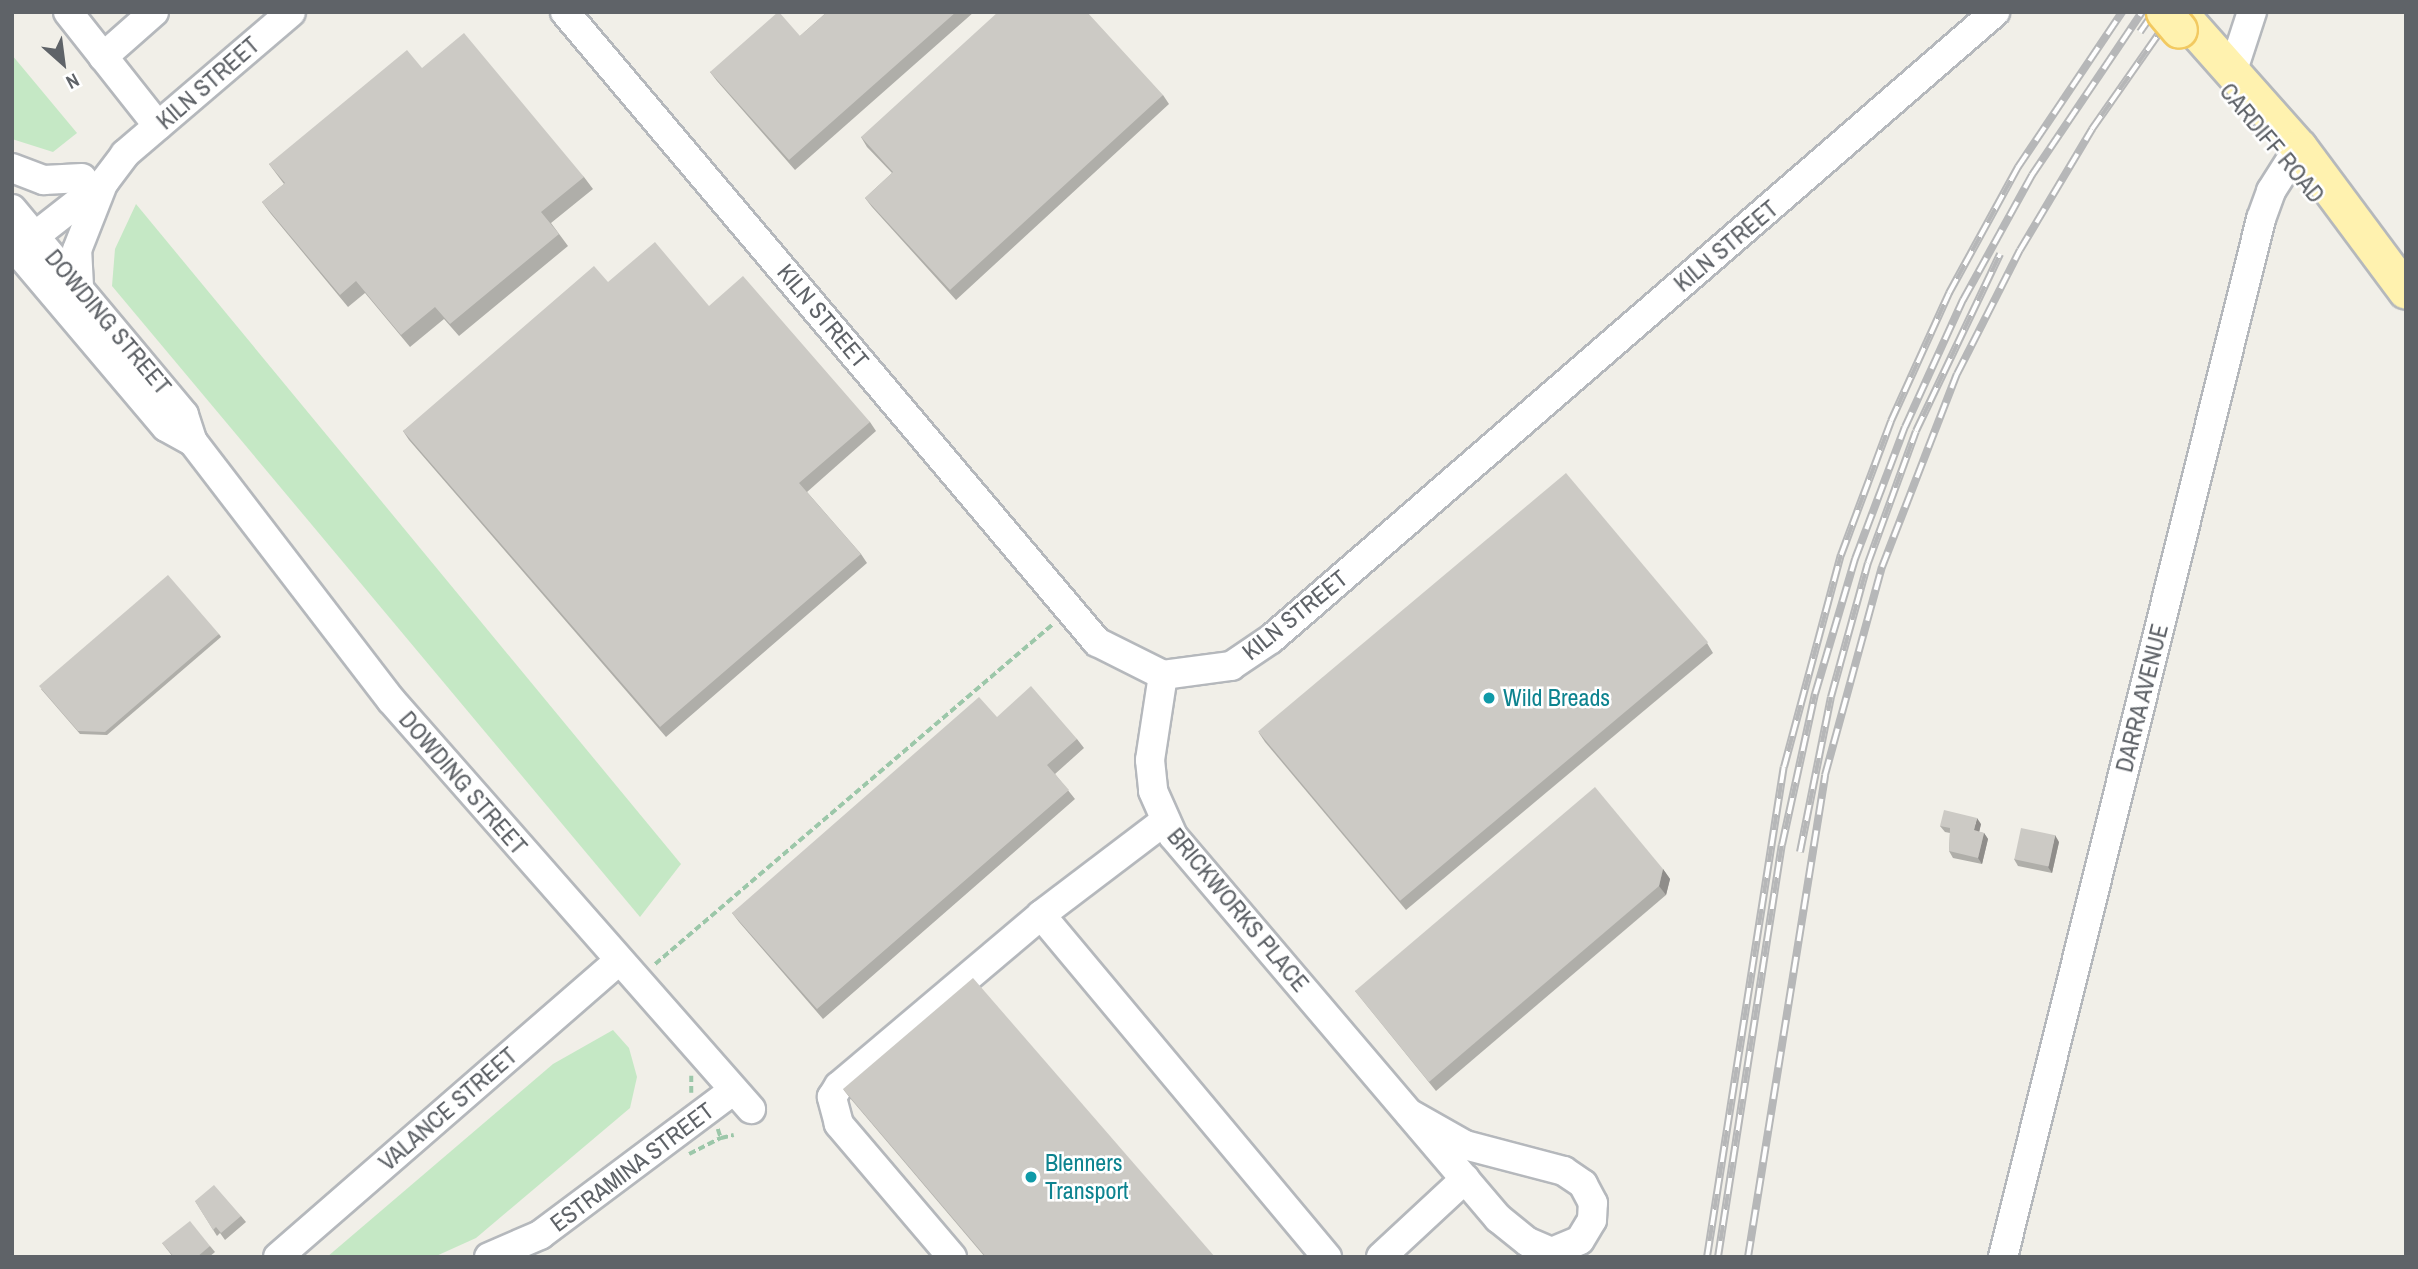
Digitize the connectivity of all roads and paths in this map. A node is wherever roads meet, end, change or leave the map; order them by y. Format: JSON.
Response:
{"nodes":[{"id":1,"x":68,"y":12,"type":"edge"},
{"id":2,"x":154,"y":12,"type":"edge"},
{"id":3,"x":291,"y":12,"type":"edge"},
{"id":4,"x":565,"y":12,"type":"edge"},
{"id":5,"x":1994,"y":12,"type":"edge"},
{"id":6,"x":2244,"y":12,"type":"edge"},
{"id":7,"x":2252,"y":12,"type":"edge"},
{"id":8,"x":2181,"y":22,"type":"edge"},
{"id":9,"x":103,"y":57,"type":"junction"},
{"id":10,"x":2233,"y":70,"type":"junction"},
{"id":11,"x":158,"y":126,"type":"junction"},
{"id":12,"x":2293,"y":156,"type":"junction"},
{"id":13,"x":12,"y":168,"type":"edge"},
{"id":14,"x":93,"y":180,"type":"junction"},
{"id":15,"x":19,"y":237,"type":"edge"},
{"id":16,"x":79,"y":286,"type":"junction"},
{"id":17,"x":2406,"y":291,"type":"edge"},
{"id":18,"x":193,"y":442,"type":"junction"},
{"id":19,"x":1080,"y":622,"type":"junction"},
{"id":20,"x":1163,"y":675,"type":"junction"},
{"id":21,"x":1165,"y":821,"type":"junction"},
{"id":22,"x":1041,"y":915,"type":"junction"},
{"id":23,"x":627,"y":971,"type":"junction"},
{"id":24,"x":742,"y":1100,"type":"joint"},
{"id":25,"x":1409,"y":1113,"type":"junction"},
{"id":26,"x":1465,"y":1179,"type":"junction"},
{"id":27,"x":278,"y":1257,"type":"edge"},
{"id":28,"x":489,"y":1257,"type":"edge"},
{"id":29,"x":951,"y":1257,"type":"edge"},
{"id":30,"x":1327,"y":1257,"type":"edge"},
{"id":31,"x":1381,"y":1257,"type":"edge"},
{"id":32,"x":2003,"y":1257,"type":"edge"}],
"edges":[{"from":1,"to":9,"type":"street"},
{"from":2,"to":9,"type":"street"},
{"from":3,"to":11,"type":"street","name":"KILN STREET"},
{"from":4,"to":19,"type":"street","name":"KILN STREET"},
{"from":5,"to":20,"type":"street","name":"KILN STREET"},
{"from":6,"to":8,"type":"street"},
{"from":7,"to":10,"type":"street"},
{"from":8,"to":10,"type":"main road","name":"CARDIFF ROAD"},
{"from":8,"to":12,"type":"main road","name":"CARDIFF ROAD"},
{"from":9,"to":11,"type":"street"},
{"from":10,"to":12,"type":"main road","name":"CARDIFF ROAD"},
{"from":11,"to":14,"type":"street","name":"KILN STREET"},
{"from":12,"to":17,"type":"main road","name":"CARDIFF ROAD"},
{"from":12,"to":32,"type":"street","name":"DARRA AVENUE"},
{"from":13,"to":14,"type":"street"},
{"from":14,"to":15,"type":"street","name":"KILN STREET"},
{"from":14,"to":16,"type":"street"},
{"from":15,"to":16,"type":"street","name":"DOWDING STREET"},
{"from":15,"to":18,"type":"street","name":"DOWDING STREET"},
{"from":16,"to":18,"type":"street","name":"DOWDING STREET"},
{"from":18,"to":23,"type":"street","name":"DOWDING STREET"},
{"from":19,"to":20,"type":"street","name":"KILN STREET"},
{"from":19,"to":23,"type":"path"},
{"from":20,"to":21,"type":"street","name":"BRICKWORKS PLACE"},
{"from":21,"to":22,"type":"street"},
{"from":21,"to":25,"type":"street","name":"BRICKWORKS PLACE"},
{"from":22,"to":29,"type":"street"},
{"from":22,"to":30,"type":"street"},
{"from":23,"to":24,"type":"street","name":"DOWDING STREET"},
{"from":23,"to":27,"type":"street","name":"VALANCE STREET"},
{"from":24,"to":28,"type":"street","name":"ESTRAMINA STREET"},
{"from":25,"to":26,"type":"street","name":"BRICKWORKS PLACE"},
{"from":25,"to":26,"type":"street","name":"BRICKWORKS PLACE"},
{"from":26,"to":31,"type":"street"}]}
